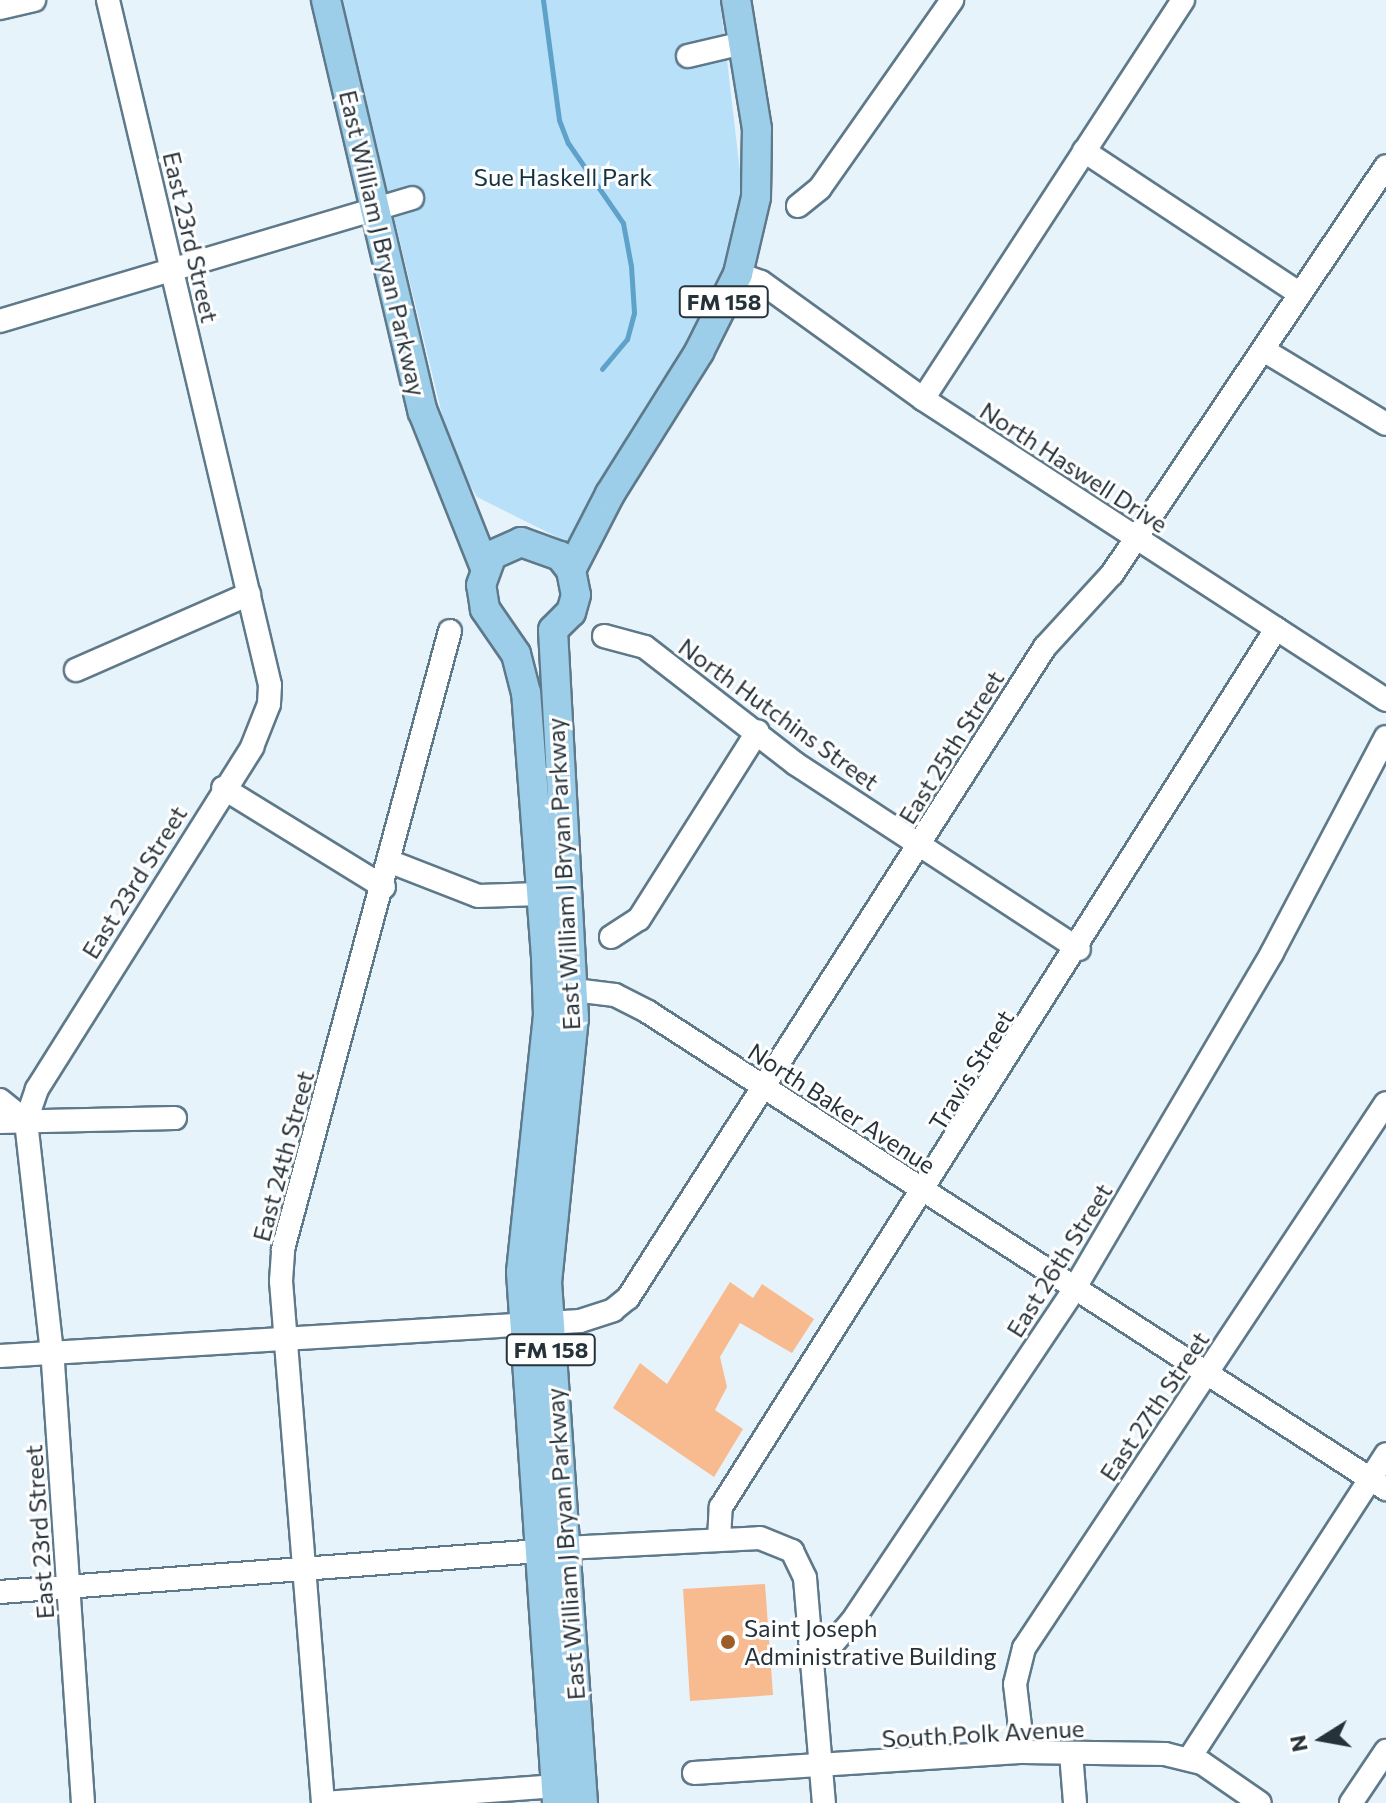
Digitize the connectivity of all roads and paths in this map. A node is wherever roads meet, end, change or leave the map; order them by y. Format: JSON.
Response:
{"nodes":[{"id":1,"x":34,"y":0,"type":"edge"},
{"id":2,"x":108,"y":0,"type":"edge"},
{"id":3,"x":326,"y":0,"type":"edge"},
{"id":4,"x":736,"y":0,"type":"edge"},
{"id":5,"x":1183,"y":0,"type":"edge"},
{"id":6,"x":949,"y":2,"type":"edge"},
{"id":7,"x":0,"y":8,"type":"edge"},
{"id":8,"x":743,"y":43,"type":"junction"},
{"id":9,"x":688,"y":56,"type":"dead end"},
{"id":10,"x":1084,"y":151,"type":"junction"},
{"id":11,"x":1386,"y":167,"type":"edge"},
{"id":12,"x":412,"y":198,"type":"dead end"},
{"id":13,"x":374,"y":206,"type":"junction"},
{"id":14,"x":798,"y":206,"type":"dead end"},
{"id":15,"x":172,"y":268,"type":"junction"},
{"id":16,"x":738,"y":274,"type":"junction"},
{"id":17,"x":1300,"y":294,"type":"junction"},
{"id":18,"x":0,"y":321,"type":"edge"},
{"id":19,"x":1265,"y":351,"type":"junction"},
{"id":20,"x":923,"y":399,"type":"junction"},
{"id":21,"x":1386,"y":424,"type":"edge"},
{"id":22,"x":1135,"y":538,"type":"junction"},
{"id":23,"x":485,"y":568,"type":"junction"},
{"id":24,"x":571,"y":570,"type":"junction"},
{"id":25,"x":249,"y":594,"type":"junction"},
{"id":26,"x":1276,"y":629,"type":"junction"},
{"id":27,"x":503,"y":630,"type":"junction"},
{"id":28,"x":553,"y":630,"type":"junction"},
{"id":29,"x":450,"y":631,"type":"dead end"},
{"id":30,"x":604,"y":636,"type":"dead end"},
{"id":31,"x":76,"y":670,"type":"dead end"},
{"id":32,"x":1386,"y":700,"type":"edge"},
{"id":33,"x":758,"y":731,"type":"junction"},
{"id":34,"x":1386,"y":737,"type":"edge"},
{"id":35,"x":223,"y":788,"type":"junction"},
{"id":36,"x":919,"y":847,"type":"junction"},
{"id":37,"x":391,"y":862,"type":"junction"},
{"id":38,"x":384,"y":887,"type":"junction"},
{"id":39,"x":540,"y":894,"type":"junction"},
{"id":40,"x":611,"y":937,"type":"dead end"},
{"id":41,"x":1079,"y":949,"type":"junction"},
{"id":42,"x":574,"y":990,"type":"junction"},
{"id":43,"x":762,"y":1087,"type":"junction"},
{"id":44,"x":0,"y":1100,"type":"edge"},
{"id":45,"x":1386,"y":1103,"type":"edge"},
{"id":46,"x":175,"y":1118,"type":"dead end"},
{"id":47,"x":26,"y":1121,"type":"junction"},
{"id":48,"x":0,"y":1122,"type":"edge"},
{"id":49,"x":924,"y":1193,"type":"junction"},
{"id":50,"x":1073,"y":1291,"type":"junction"},
{"id":51,"x":536,"y":1323,"type":"junction"},
{"id":52,"x":288,"y":1337,"type":"junction"},
{"id":53,"x":52,"y":1353,"type":"junction"},
{"id":54,"x":0,"y":1356,"type":"edge"},
{"id":55,"x":1205,"y":1376,"type":"junction"},
{"id":56,"x":1386,"y":1454,"type":"edge"},
{"id":57,"x":1378,"y":1484,"type":"edge"},
{"id":58,"x":719,"y":1540,"type":"junction"},
{"id":59,"x":552,"y":1550,"type":"junction"},
{"id":60,"x":306,"y":1569,"type":"junction"},
{"id":61,"x":70,"y":1587,"type":"junction"},
{"id":62,"x":0,"y":1592,"type":"edge"},
{"id":63,"x":813,"y":1655,"type":"junction"},
{"id":64,"x":1386,"y":1751,"type":"edge"},
{"id":65,"x":1023,"y":1752,"type":"junction"},
{"id":66,"x":1071,"y":1753,"type":"junction"},
{"id":67,"x":1189,"y":1759,"type":"junction"},
{"id":68,"x":822,"y":1768,"type":"junction"},
{"id":69,"x":694,"y":1773,"type":"dead end"},
{"id":70,"x":556,"y":1795,"type":"edge"},
{"id":71,"x":83,"y":1803,"type":"edge"},
{"id":72,"x":324,"y":1803,"type":"edge"},
{"id":73,"x":583,"y":1803,"type":"edge"},
{"id":74,"x":824,"y":1803,"type":"edge"},
{"id":75,"x":1075,"y":1803,"type":"edge"},
{"id":76,"x":1260,"y":1803,"type":"edge"},
{"id":77,"x":1351,"y":1803,"type":"edge"}],
"edges":[{"from":1,"to":7,"type":"street"},
{"from":2,"to":15,"type":"street","name":"East 23rd Street"},
{"from":3,"to":13,"type":"main road","name":"East William J Bryan Parkway","number":"FM 158"},
{"from":4,"to":8,"type":"main road","number":"FM 158"},
{"from":5,"to":10,"type":"street"},
{"from":6,"to":14,"type":"street"},
{"from":8,"to":9,"type":"street"},
{"from":8,"to":16,"type":"main road","number":"FM 158"},
{"from":10,"to":17,"type":"street"},
{"from":10,"to":20,"type":"street"},
{"from":11,"to":17,"type":"street","name":"East 25th Street"},
{"from":12,"to":13,"type":"street"},
{"from":13,"to":15,"type":"street"},
{"from":13,"to":23,"type":"main road","name":"East William J Bryan Parkway","number":"FM 158"},
{"from":15,"to":18,"type":"street"},
{"from":15,"to":25,"type":"street","name":"East 23rd Street"},
{"from":16,"to":20,"type":"street","name":"North Haswell Drive"},
{"from":16,"to":24,"type":"main road","number":"FM 158"},
{"from":17,"to":19,"type":"street","name":"East 25th Street"},
{"from":19,"to":21,"type":"street"},
{"from":19,"to":22,"type":"street","name":"East 25th Street"},
{"from":20,"to":22,"type":"street","name":"North Haswell Drive"},
{"from":22,"to":26,"type":"street","name":"North Haswell Drive"},
{"from":22,"to":36,"type":"street","name":"East 25th Street"},
{"from":23,"to":24,"type":"main road"},
{"from":23,"to":27,"type":"main road","name":"East William J Bryan Parkway","number":"FM 158"},
{"from":24,"to":28,"type":"main road","number":"FM 158"},
{"from":25,"to":31,"type":"street"},
{"from":25,"to":35,"type":"street","name":"East 23rd Street"},
{"from":26,"to":32,"type":"street","name":"North Haswell Drive"},
{"from":26,"to":41,"type":"street","name":"Travis Street"},
{"from":27,"to":28,"type":"main road"},
{"from":27,"to":39,"type":"main road","name":"East William J Bryan Parkway","number":"FM 158"},
{"from":28,"to":42,"type":"main road","name":"East William J Bryan Parkway","number":"FM 158"},
{"from":29,"to":37,"type":"street","name":"East 24th Street"},
{"from":30,"to":33,"type":"street","name":"North Hutchins Street"},
{"from":33,"to":36,"type":"street","name":"North Hutchins Street"},
{"from":33,"to":40,"type":"street"},
{"from":34,"to":50,"type":"street","name":"East 26th Street"},
{"from":35,"to":38,"type":"street"},
{"from":35,"to":47,"type":"street","name":"East 23rd Street"},
{"from":36,"to":41,"type":"street","name":"North Hutchins Street"},
{"from":36,"to":43,"type":"street","name":"East 25th Street"},
{"from":37,"to":38,"type":"street","name":"East 24th Street"},
{"from":37,"to":39,"type":"street"},
{"from":38,"to":52,"type":"street","name":"East 24th Street"},
{"from":39,"to":51,"type":"main road","name":"East William J Bryan Parkway","number":"FM 158"},
{"from":41,"to":49,"type":"street","name":"Travis Street"},
{"from":42,"to":43,"type":"street","name":"North Baker Avenue"},
{"from":42,"to":51,"type":"main road","name":"East William J Bryan Parkway","number":"FM 158"},
{"from":43,"to":49,"type":"street","name":"North Baker Avenue"},
{"from":43,"to":51,"type":"street","name":"East 25th Street"},
{"from":44,"to":47,"type":"street"},
{"from":45,"to":55,"type":"street","name":"East 27th Street"},
{"from":46,"to":47,"type":"street"},
{"from":47,"to":48,"type":"street"},
{"from":47,"to":53,"type":"street","name":"East 23rd Street"},
{"from":49,"to":50,"type":"street","name":"North Baker Avenue"},
{"from":49,"to":58,"type":"street","name":"Travis Street"},
{"from":50,"to":55,"type":"street","name":"North Baker Avenue"},
{"from":50,"to":63,"type":"street","name":"East 26th Street"},
{"from":51,"to":52,"type":"street","name":"East 25th Street"},
{"from":51,"to":59,"type":"main road","name":"East William J Bryan Parkway","number":"FM 158"},
{"from":52,"to":53,"type":"street","name":"East 25th Street"},
{"from":52,"to":60,"type":"street","name":"East 24th Street"},
{"from":53,"to":54,"type":"street","name":"East 25th Street"},
{"from":53,"to":61,"type":"street","name":"East 23rd Street"},
{"from":55,"to":57,"type":"street","name":"North Baker Avenue"},
{"from":55,"to":65,"type":"street","name":"East 27th Street"},
{"from":56,"to":57,"type":"street"},
{"from":57,"to":67,"type":"street"},
{"from":58,"to":59,"type":"street"},
{"from":58,"to":63,"type":"street"},
{"from":59,"to":60,"type":"street"},
{"from":59,"to":70,"type":"main road","name":"East William J Bryan Parkway","number":"FM 158"},
{"from":59,"to":73,"type":"main road","name":"East William J Bryan Parkway","number":"FM 158"},
{"from":60,"to":61,"type":"street"},
{"from":60,"to":72,"type":"street","name":"East 24th Street"},
{"from":61,"to":62,"type":"street"},
{"from":61,"to":71,"type":"street","name":"East 23rd Street"},
{"from":63,"to":68,"type":"street"},
{"from":64,"to":77,"type":"street"},
{"from":65,"to":66,"type":"street","name":"South Polk Avenue"},
{"from":65,"to":68,"type":"street","name":"South Polk Avenue"},
{"from":66,"to":67,"type":"street","name":"South Polk Avenue"},
{"from":66,"to":75,"type":"street"},
{"from":67,"to":76,"type":"street","name":"South Polk Avenue"},
{"from":68,"to":69,"type":"street","name":"South Polk Avenue"},
{"from":68,"to":74,"type":"street"},
{"from":70,"to":72,"type":"street"}]}
